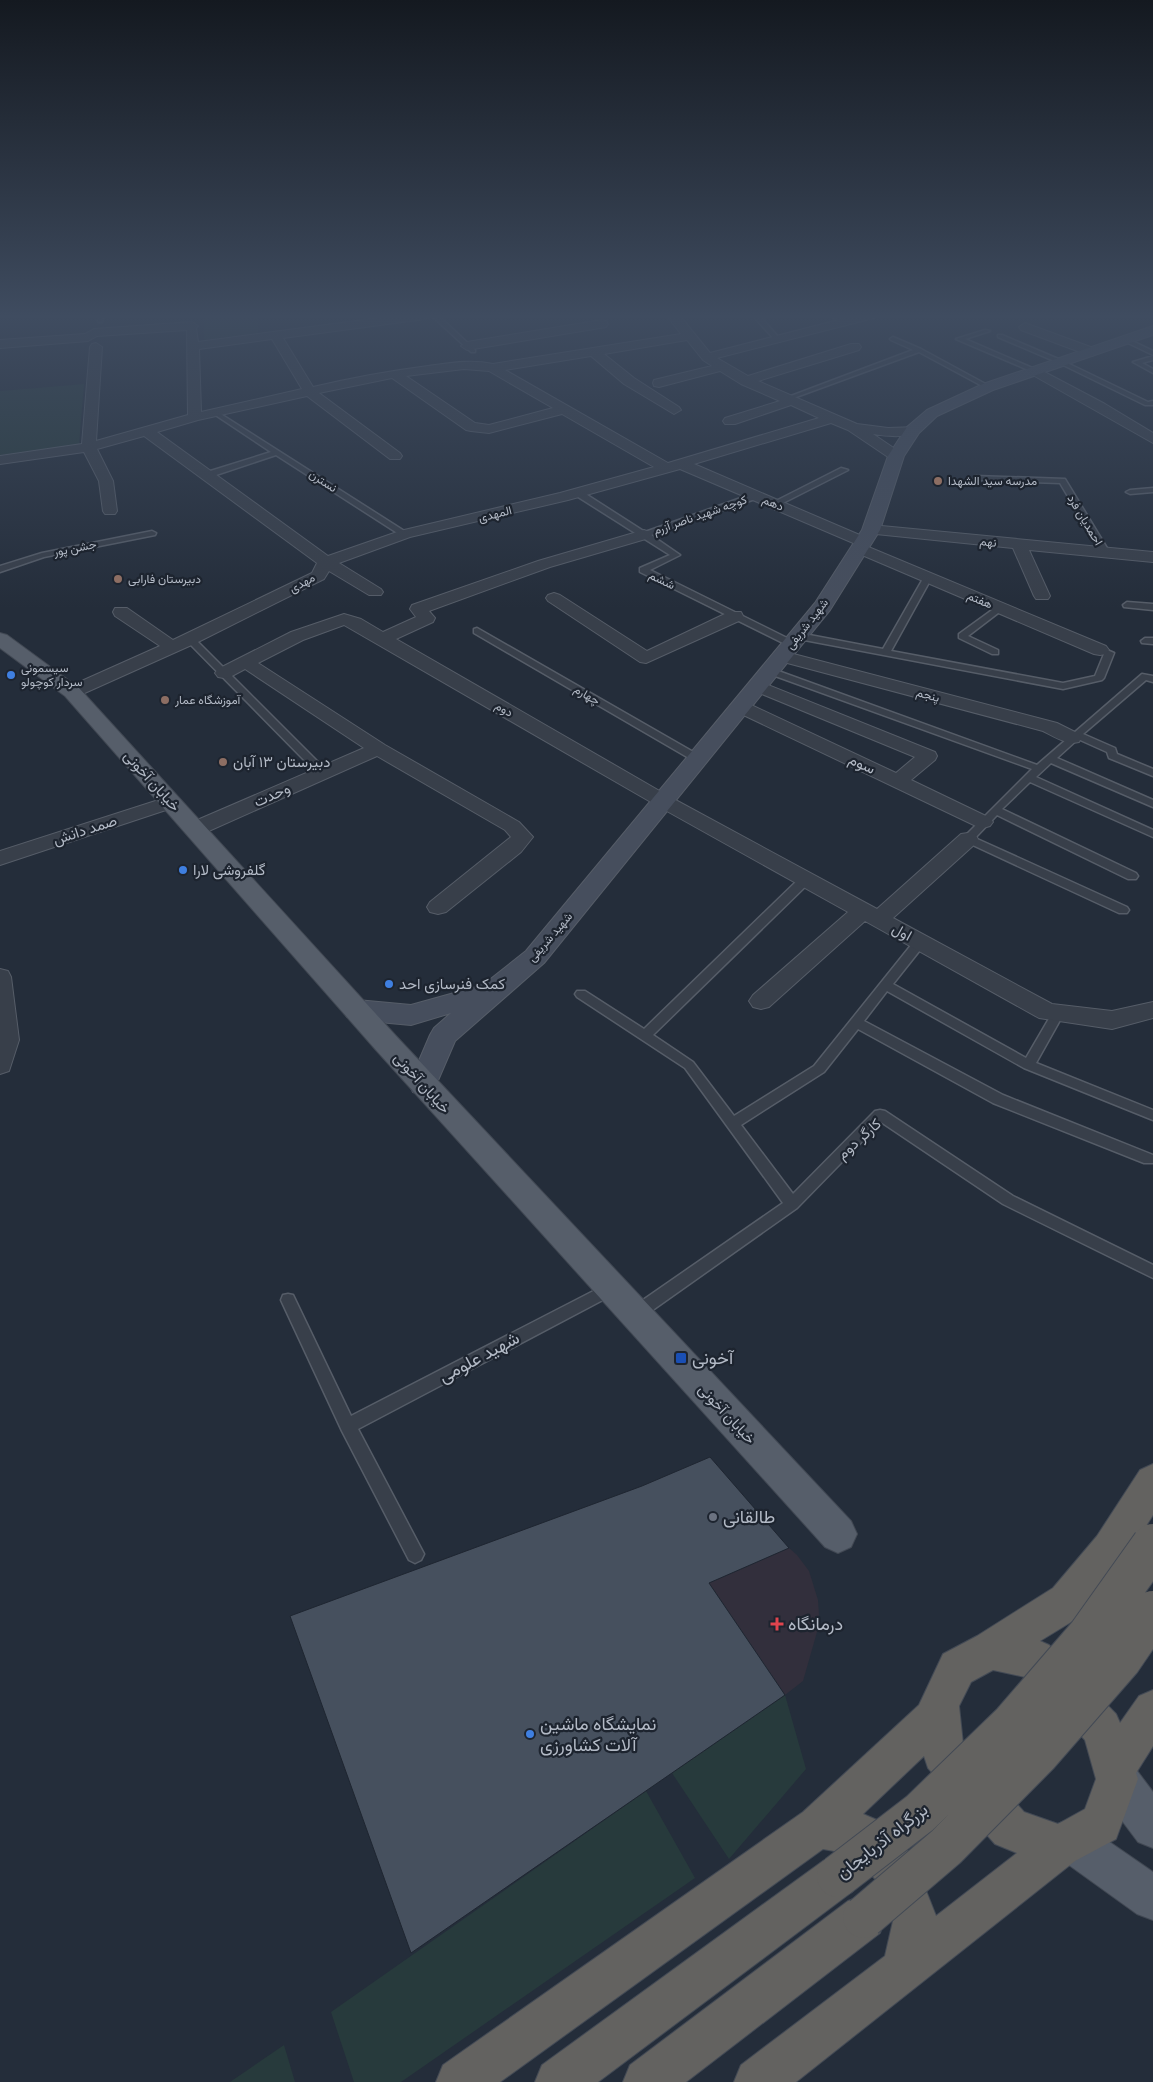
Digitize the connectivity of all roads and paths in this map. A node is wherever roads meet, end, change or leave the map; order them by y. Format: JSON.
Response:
{"nodes":[{"id":1,"x":90,"y":413,"type":"edge"},
{"id":2,"x":195,"y":413,"type":"edge"},
{"id":3,"x":211,"y":413,"type":"edge"},
{"id":4,"x":218,"y":413,"type":"edge"},
{"id":5,"x":338,"y":413,"type":"edge"},
{"id":6,"x":451,"y":413,"type":"edge"},
{"id":7,"x":548,"y":413,"type":"edge"},
{"id":8,"x":571,"y":413,"type":"edge"},
{"id":9,"x":752,"y":413,"type":"edge"},
{"id":10,"x":820,"y":413,"type":"edge"},
{"id":11,"x":932,"y":413,"type":"edge"},
{"id":12,"x":1110,"y":413,"type":"edge"},
{"id":13,"x":195,"y":417,"type":"junction"},
{"id":14,"x":832,"y":418,"type":"junction"},
{"id":15,"x":730,"y":421,"type":"dead end"},
{"id":16,"x":853,"y":427,"type":"junction"},
{"id":17,"x":913,"y":430,"type":"junction"},
{"id":18,"x":146,"y":431,"type":"junction"},
{"id":19,"x":1153,"y":439,"type":"edge"},
{"id":20,"x":89,"y":447,"type":"junction"},
{"id":21,"x":278,"y":452,"type":"junction"},
{"id":22,"x":395,"y":456,"type":"dead end"},
{"id":23,"x":896,"y":456,"type":"junction"},
{"id":24,"x":0,"y":460,"type":"edge"},
{"id":25,"x":681,"y":464,"type":"junction"},
{"id":26,"x":0,"y":465,"type":"edge"},
{"id":27,"x":666,"y":468,"type":"junction"},
{"id":28,"x":844,"y":470,"type":"dead end"},
{"id":29,"x":207,"y":475,"type":"junction"},
{"id":30,"x":978,"y":478,"type":"dead end"},
{"id":31,"x":1153,"y":490,"type":"edge"},
{"id":32,"x":1130,"y":492,"type":"dead end"},
{"id":33,"x":578,"y":493,"type":"junction"},
{"id":34,"x":755,"y":496,"type":"junction"},
{"id":35,"x":774,"y":504,"type":"junction"},
{"id":36,"x":110,"y":511,"type":"dead end"},
{"id":37,"x":152,"y":532,"type":"dead end"},
{"id":38,"x":405,"y":534,"type":"junction"},
{"id":39,"x":644,"y":535,"type":"junction"},
{"id":40,"x":865,"y":540,"type":"junction"},
{"id":41,"x":1019,"y":544,"type":"junction"},
{"id":42,"x":1106,"y":553,"type":"junction"},
{"id":43,"x":326,"y":562,"type":"junction"},
{"id":44,"x":1151,"y":562,"type":"edge"},
{"id":45,"x":0,"y":569,"type":"edge"},
{"id":46,"x":928,"y":578,"type":"junction"},
{"id":47,"x":375,"y":592,"type":"dead end"},
{"id":48,"x":1042,"y":596,"type":"dead end"},
{"id":49,"x":554,"y":598,"type":"dead end"},
{"id":50,"x":1128,"y":605,"type":"dead end"},
{"id":51,"x":1153,"y":607,"type":"edge"},
{"id":52,"x":999,"y":608,"type":"junction"},
{"id":53,"x":121,"y":612,"type":"dead end"},
{"id":54,"x":736,"y":616,"type":"junction"},
{"id":55,"x":477,"y":631,"type":"dead end"},
{"id":56,"x":0,"y":639,"type":"edge"},
{"id":57,"x":190,"y":639,"type":"junction"},
{"id":58,"x":383,"y":639,"type":"junction"},
{"id":59,"x":791,"y":645,"type":"junction"},
{"id":60,"x":172,"y":647,"type":"junction"},
{"id":61,"x":1100,"y":650,"type":"joint"},
{"id":62,"x":886,"y":652,"type":"junction"},
{"id":63,"x":995,"y":652,"type":"dead end"},
{"id":64,"x":245,"y":662,"type":"junction"},
{"id":65,"x":770,"y":671,"type":"junction"},
{"id":66,"x":224,"y":673,"type":"junction"},
{"id":67,"x":1153,"y":679,"type":"edge"},
{"id":68,"x":758,"y":686,"type":"junction"},
{"id":69,"x":72,"y":692,"type":"junction"},
{"id":70,"x":740,"y":707,"type":"junction"},
{"id":71,"x":1074,"y":737,"type":"junction"},
{"id":72,"x":378,"y":749,"type":"junction"},
{"id":73,"x":698,"y":759,"type":"junction"},
{"id":74,"x":1051,"y":759,"type":"junction"},
{"id":75,"x":316,"y":766,"type":"dead end"},
{"id":76,"x":1040,"y":769,"type":"junction"},
{"id":77,"x":1153,"y":773,"type":"edge"},
{"id":78,"x":1030,"y":778,"type":"junction"},
{"id":79,"x":898,"y":782,"type":"junction"},
{"id":80,"x":663,"y":801,"type":"junction"},
{"id":81,"x":171,"y":802,"type":"junction"},
{"id":82,"x":1153,"y":804,"type":"edge"},
{"id":83,"x":990,"y":816,"type":"junction"},
{"id":84,"x":195,"y":829,"type":"junction"},
{"id":85,"x":1153,"y":834,"type":"edge"},
{"id":86,"x":968,"y":839,"type":"junction"},
{"id":87,"x":0,"y":858,"type":"edge"},
{"id":88,"x":1132,"y":876,"type":"dead end"},
{"id":89,"x":806,"y":879,"type":"junction"},
{"id":90,"x":438,"y":907,"type":"dead end"},
{"id":91,"x":1123,"y":910,"type":"dead end"},
{"id":92,"x":871,"y":915,"type":"junction"},
{"id":93,"x":920,"y":942,"type":"junction"},
{"id":94,"x":0,"y":977,"type":"edge"},
{"id":95,"x":886,"y":985,"type":"junction"},
{"id":96,"x":492,"y":992,"type":"junction"},
{"id":97,"x":581,"y":994,"type":"dead end"},
{"id":98,"x":761,"y":1001,"type":"dead end"},
{"id":99,"x":356,"y":1010,"type":"junction"},
{"id":100,"x":1153,"y":1010,"type":"edge"},
{"id":101,"x":1058,"y":1013,"type":"junction"},
{"id":102,"x":856,"y":1022,"type":"junction"},
{"id":103,"x":645,"y":1036,"type":"junction"},
{"id":104,"x":0,"y":1065,"type":"edge"},
{"id":105,"x":1028,"y":1065,"type":"junction"},
{"id":106,"x":423,"y":1084,"type":"junction"},
{"id":107,"x":1153,"y":1115,"type":"edge"},
{"id":108,"x":733,"y":1123,"type":"junction"},
{"id":109,"x":1149,"y":1159,"type":"dead end"},
{"id":110,"x":792,"y":1204,"type":"junction"},
{"id":111,"x":1153,"y":1272,"type":"edge"},
{"id":112,"x":611,"y":1288,"type":"junction"},
{"id":113,"x":288,"y":1300,"type":"dead end"},
{"id":114,"x":635,"y":1314,"type":"junction"},
{"id":115,"x":348,"y":1426,"type":"junction"},
{"id":116,"x":1153,"y":1482,"type":"edge"},
{"id":117,"x":838,"y":1534,"type":"dead end"},
{"id":118,"x":1153,"y":1545,"type":"edge"},
{"id":119,"x":1110,"y":1549,"type":"junction"},
{"id":120,"x":415,"y":1554,"type":"dead end"},
{"id":121,"x":1153,"y":1612,"type":"edge"},
{"id":122,"x":1153,"y":1625,"type":"edge"},
{"id":123,"x":991,"y":1650,"type":"junction"},
{"id":124,"x":1153,"y":1710,"type":"edge"},
{"id":125,"x":940,"y":1714,"type":"junction"},
{"id":126,"x":1116,"y":1774,"type":"junction"},
{"id":127,"x":1153,"y":1826,"type":"edge"},
{"id":128,"x":818,"y":1827,"type":"junction"},
{"id":129,"x":1065,"y":1843,"type":"junction"},
{"id":130,"x":1153,"y":1898,"type":"edge"},
{"id":131,"x":905,"y":1969,"type":"junction"},
{"id":132,"x":460,"y":2082,"type":"edge"},
{"id":133,"x":559,"y":2082,"type":"edge"},
{"id":134,"x":647,"y":2082,"type":"edge"},
{"id":135,"x":758,"y":2082,"type":"edge"}],
"edges":[{"from":1,"to":20,"type":"street"},
{"from":2,"to":13,"type":"street"},
{"from":3,"to":13,"type":"street"},
{"from":4,"to":21,"type":"lane","name":"نسترن"},
{"from":5,"to":22,"type":"street"},
{"from":6,"to":7,"type":"street"},
{"from":8,"to":27,"type":"street"},
{"from":9,"to":15,"type":"street"},
{"from":10,"to":14,"type":"street"},
{"from":11,"to":17,"type":"main road","name":"شهید شریفی"},
{"from":12,"to":19,"type":"street"},
{"from":13,"to":18,"type":"street"},
{"from":14,"to":16,"type":"street"},
{"from":14,"to":25,"type":"street","name":"المهدی"},
{"from":16,"to":17,"type":"street"},
{"from":16,"to":23,"type":"street"},
{"from":17,"to":23,"type":"main road","name":"شهید شریفی"},
{"from":18,"to":20,"type":"street"},
{"from":18,"to":29,"type":"street","name":"مهدی"},
{"from":20,"to":24,"type":"street"},
{"from":20,"to":36,"type":"street"},
{"from":21,"to":29,"type":"lane"},
{"from":21,"to":38,"type":"lane","name":"نسترن"},
{"from":23,"to":40,"type":"main road","name":"شهید شریفی"},
{"from":24,"to":26,"type":"street"},
{"from":25,"to":27,"type":"street","name":"المهدی"},
{"from":25,"to":34,"type":"street","name":"دهم"},
{"from":27,"to":33,"type":"street","name":"المهدی"},
{"from":28,"to":35,"type":"lane"},
{"from":29,"to":43,"type":"street","name":"مهدی"},
{"from":30,"to":42,"type":"lane","name":"احمدیان فرد"},
{"from":31,"to":32,"type":"lane"},
{"from":33,"to":38,"type":"street","name":"المهدی"},
{"from":33,"to":39,"type":"lane","name":"ششم"},
{"from":34,"to":35,"type":"street","name":"دهم"},
{"from":34,"to":39,"type":"lane","name":"کوچه شهید ناصر آزرم"},
{"from":35,"to":40,"type":"street","name":"دهم"},
{"from":37,"to":45,"type":"lane","name":"جشن پور"},
{"from":38,"to":43,"type":"street","name":"المهدی"},
{"from":39,"to":54,"type":"lane","name":"ششم"},
{"from":39,"to":58,"type":"street"},
{"from":40,"to":41,"type":"street","name":"نهم"},
{"from":40,"to":46,"type":"street","name":"هفتم"},
{"from":40,"to":59,"type":"main road","name":"شهید شریفی"},
{"from":41,"to":42,"type":"street","name":"نهم"},
{"from":41,"to":48,"type":"street"},
{"from":42,"to":44,"type":"street","name":"نهم"},
{"from":43,"to":47,"type":"street"},
{"from":43,"to":57,"type":"street","name":"مهدی"},
{"from":46,"to":52,"type":"street","name":"هفتم"},
{"from":46,"to":62,"type":"lane"},
{"from":49,"to":54,"type":"street"},
{"from":50,"to":51,"type":"lane"},
{"from":52,"to":61,"type":"street","name":"هفتم"},
{"from":52,"to":63,"type":"lane"},
{"from":53,"to":60,"type":"street"},
{"from":54,"to":59,"type":"lane","name":"ششم"},
{"from":55,"to":73,"type":"lane","name":"چهارم"},
{"from":56,"to":69,"type":"main road","name":"خیابان آخونی"},
{"from":57,"to":60,"type":"street","name":"مهدی"},
{"from":57,"to":66,"type":"lane"},
{"from":58,"to":64,"type":"street","name":"دوم"},
{"from":58,"to":80,"type":"street","name":"دوم"},
{"from":59,"to":62,"type":"lane","name":"ششم"},
{"from":59,"to":65,"type":"main road","name":"شهید شریفی"},
{"from":59,"to":71,"type":"street","name":"پنجم"},
{"from":60,"to":69,"type":"street","name":"مهدی"},
{"from":61,"to":62,"type":"lane","name":"ششم"},
{"from":64,"to":66,"type":"street"},
{"from":64,"to":72,"type":"street"},
{"from":65,"to":68,"type":"main road","name":"شهید شریفی"},
{"from":65,"to":76,"type":"lane"},
{"from":66,"to":75,"type":"lane"},
{"from":67,"to":71,"type":"lane"},
{"from":68,"to":70,"type":"main road","name":"شهید شریفی"},
{"from":68,"to":79,"type":"street"},
{"from":69,"to":81,"type":"main road","name":"خیابان آخونی"},
{"from":70,"to":73,"type":"main road","name":"شهید شریفی"},
{"from":70,"to":79,"type":"street","name":"سوم"},
{"from":71,"to":74,"type":"lane"},
{"from":71,"to":77,"type":"lane"},
{"from":72,"to":84,"type":"street","name":"وحدت"},
{"from":72,"to":90,"type":"street"},
{"from":73,"to":80,"type":"main road","name":"شهید شریفی"},
{"from":74,"to":76,"type":"lane"},
{"from":74,"to":82,"type":"lane"},
{"from":76,"to":78,"type":"lane"},
{"from":78,"to":83,"type":"lane"},
{"from":78,"to":85,"type":"lane"},
{"from":79,"to":83,"type":"street","name":"سوم"},
{"from":80,"to":89,"type":"street","name":"اول"},
{"from":80,"to":96,"type":"main road","name":"شهید شریفی"},
{"from":81,"to":84,"type":"main road","name":"خیابان آخونی"},
{"from":81,"to":87,"type":"street","name":"صمد دانش"},
{"from":83,"to":86,"type":"lane"},
{"from":83,"to":88,"type":"lane"},
{"from":84,"to":99,"type":"main road","name":"خیابان آخونی"},
{"from":86,"to":91,"type":"lane"},
{"from":86,"to":92,"type":"street"},
{"from":89,"to":92,"type":"street","name":"اول"},
{"from":89,"to":103,"type":"lane"},
{"from":92,"to":93,"type":"street","name":"اول"},
{"from":92,"to":98,"type":"street"},
{"from":93,"to":95,"type":"lane"},
{"from":93,"to":101,"type":"street","name":"اول"},
{"from":94,"to":104,"type":"street"},
{"from":95,"to":102,"type":"lane"},
{"from":95,"to":105,"type":"lane"},
{"from":96,"to":99,"type":"main road"},
{"from":96,"to":106,"type":"main road","name":"شهید شریفی"},
{"from":97,"to":103,"type":"lane"},
{"from":99,"to":106,"type":"main road","name":"خیابان آخونی"},
{"from":100,"to":101,"type":"street","name":"اول"},
{"from":101,"to":105,"type":"lane"},
{"from":102,"to":108,"type":"lane"},
{"from":102,"to":109,"type":"lane"},
{"from":103,"to":108,"type":"lane"},
{"from":105,"to":107,"type":"lane"},
{"from":106,"to":112,"type":"main road","name":"خیابان آخونی"},
{"from":108,"to":110,"type":"lane"},
{"from":110,"to":111,"type":"lane","name":"کارگر دوم"},
{"from":110,"to":114,"type":"lane","name":"کارگر دوم"},
{"from":112,"to":114,"type":"main road","name":"خیابان آخونی"},
{"from":112,"to":115,"type":"lane","name":"شهید علومی"},
{"from":113,"to":115,"type":"lane"},
{"from":114,"to":117,"type":"main road","name":"خیابان آخونی"},
{"from":115,"to":120,"type":"lane"},
{"from":116,"to":119,"type":"highway"},
{"from":118,"to":133,"type":"highway","name":"بزرگراه آذربایجان","bridge":true},
{"from":119,"to":122,"type":"highway"},
{"from":119,"to":123,"type":"highway"},
{"from":121,"to":134,"type":"highway","bridge":true},
{"from":123,"to":125,"type":"highway"},
{"from":123,"to":126,"type":"highway"},
{"from":124,"to":126,"type":"highway"},
{"from":125,"to":128,"type":"highway"},
{"from":125,"to":129,"type":"highway"},
{"from":126,"to":127,"type":"main road"},
{"from":126,"to":129,"type":"highway"},
{"from":128,"to":131,"type":"highway"},
{"from":128,"to":132,"type":"highway"},
{"from":129,"to":130,"type":"main road"},
{"from":129,"to":131,"type":"highway"},
{"from":131,"to":135,"type":"highway"}]}
